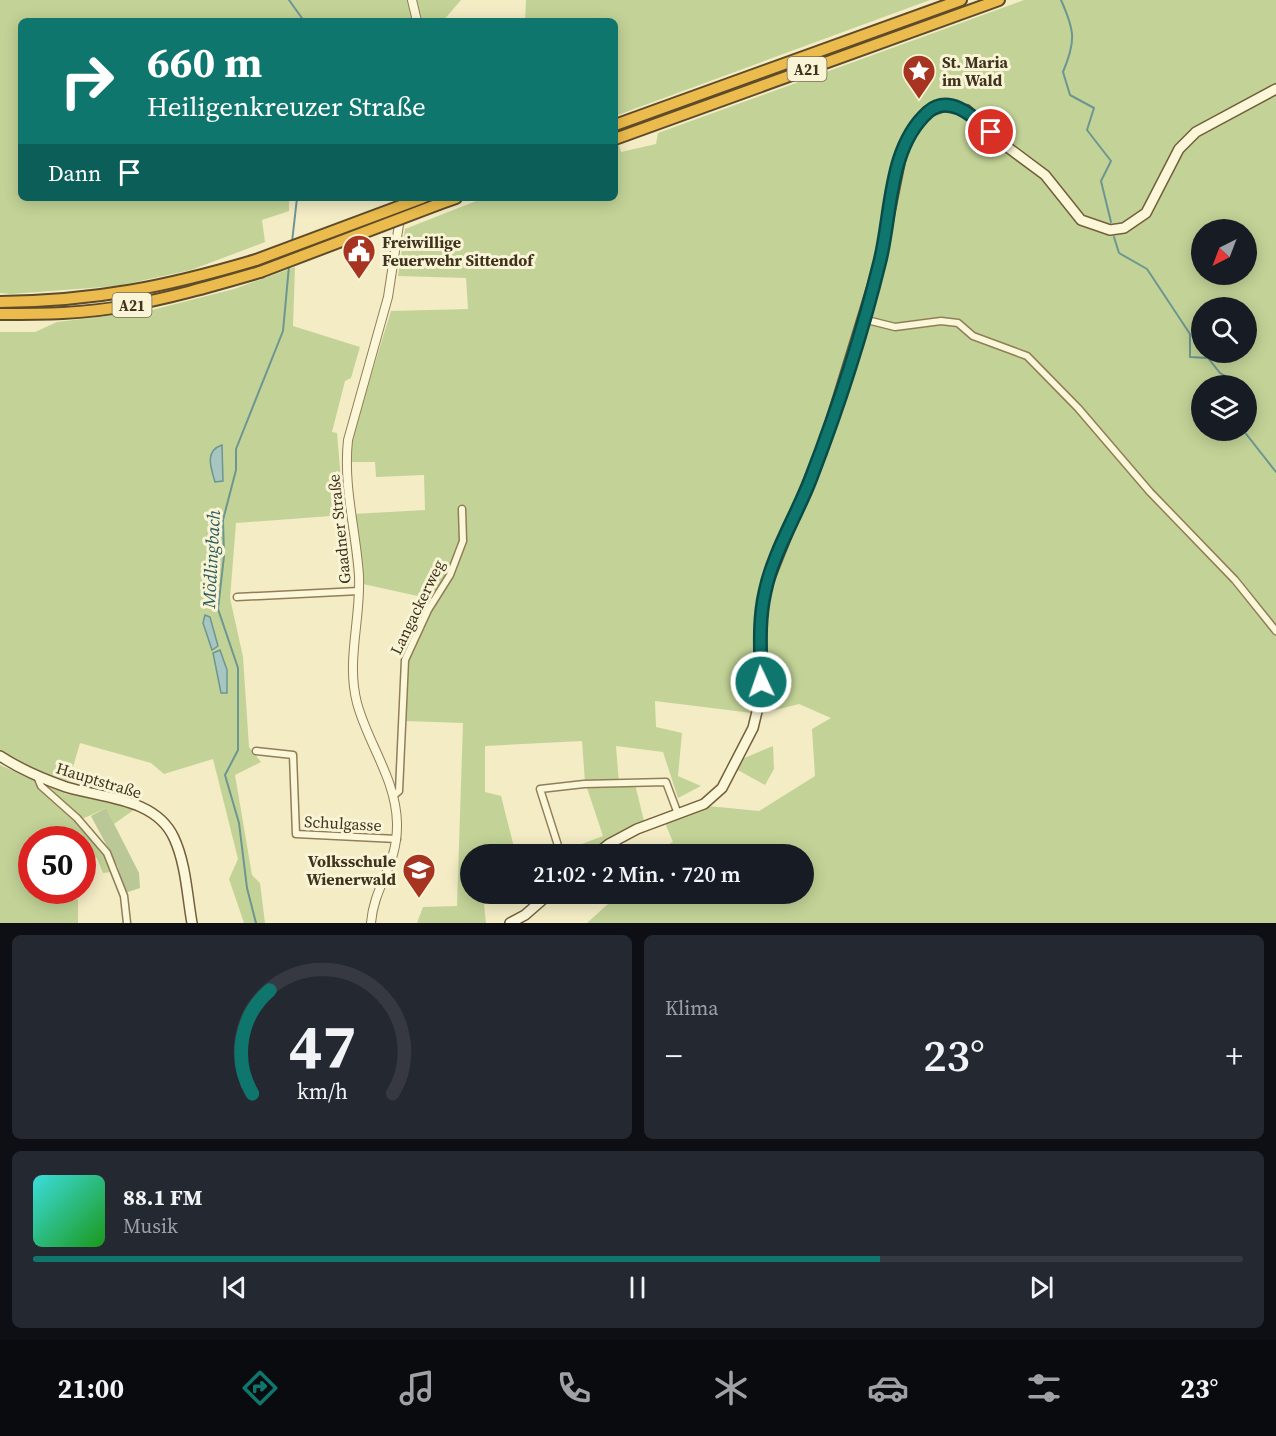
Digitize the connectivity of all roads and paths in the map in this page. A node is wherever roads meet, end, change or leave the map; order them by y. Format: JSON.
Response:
{"nodes":[{"id":1,"x":412,"y":0,"type":"edge"},
{"id":2,"x":961,"y":0,"type":"edge"},
{"id":3,"x":999,"y":0,"type":"edge"},
{"id":4,"x":416,"y":18,"type":"edge"},
{"id":5,"x":1276,"y":89,"type":"edge"},
{"id":6,"x":618,"y":124,"type":"edge"},
{"id":7,"x":618,"y":138,"type":"edge"},
{"id":8,"x":403,"y":201,"type":"edge"},
{"id":9,"x":414,"y":201,"type":"edge"},
{"id":10,"x":448,"y":201,"type":"edge"},
{"id":11,"x":0,"y":302,"type":"edge"},
{"id":12,"x":0,"y":315,"type":"edge"},
{"id":13,"x":863,"y":319,"type":"junction"},
{"id":14,"x":462,"y":508,"type":"dead end"},
{"id":15,"x":359,"y":591,"type":"junction"},
{"id":16,"x":237,"y":597,"type":"dead end"},
{"id":17,"x":1276,"y":631,"type":"edge"},
{"id":18,"x":256,"y":751,"type":"dead end"},
{"id":19,"x":0,"y":756,"type":"edge"},
{"id":20,"x":38,"y":776,"type":"junction"},
{"id":21,"x":396,"y":794,"type":"junction"},
{"id":22,"x":678,"y":814,"type":"junction"},
{"id":23,"x":397,"y":839,"type":"junction"},
{"id":24,"x":558,"y":844,"type":"edge"},
{"id":25,"x":611,"y":844,"type":"edge"},
{"id":26,"x":538,"y":904,"type":"edge"},
{"id":27,"x":127,"y":923,"type":"edge"},
{"id":28,"x":192,"y":923,"type":"edge"},
{"id":29,"x":371,"y":923,"type":"edge"},
{"id":30,"x":510,"y":923,"type":"edge"}],
"edges":[{"from":1,"to":4,"type":"street"},
{"from":2,"to":6,"type":"highway","number":"A21"},
{"from":3,"to":7,"type":"highway","number":"A21"},
{"from":5,"to":13,"type":"main road"},
{"from":8,"to":15,"type":"street","name":"Gaadner Straße"},
{"from":9,"to":11,"type":"highway","number":"A21","bridge":true},
{"from":10,"to":12,"type":"highway","number":"A21","bridge":true},
{"from":13,"to":17,"type":"street"},
{"from":13,"to":22,"type":"main road"},
{"from":14,"to":21,"type":"street","name":"Langackerweg"},
{"from":15,"to":16,"type":"street"},
{"from":15,"to":21,"type":"street","name":"Gaadner Straße"},
{"from":18,"to":23,"type":"street","name":"Schulgasse"},
{"from":19,"to":20,"type":"main road","name":"Hauptstraße"},
{"from":20,"to":27,"type":"street"},
{"from":20,"to":28,"type":"main road","name":"Hauptstraße"},
{"from":21,"to":23,"type":"street","name":"Gaadner Straße"},
{"from":22,"to":24,"type":"street"},
{"from":22,"to":25,"type":"main road"},
{"from":23,"to":29,"type":"street","name":"Gaadner Straße"},
{"from":26,"to":30,"type":"main road"}]}
